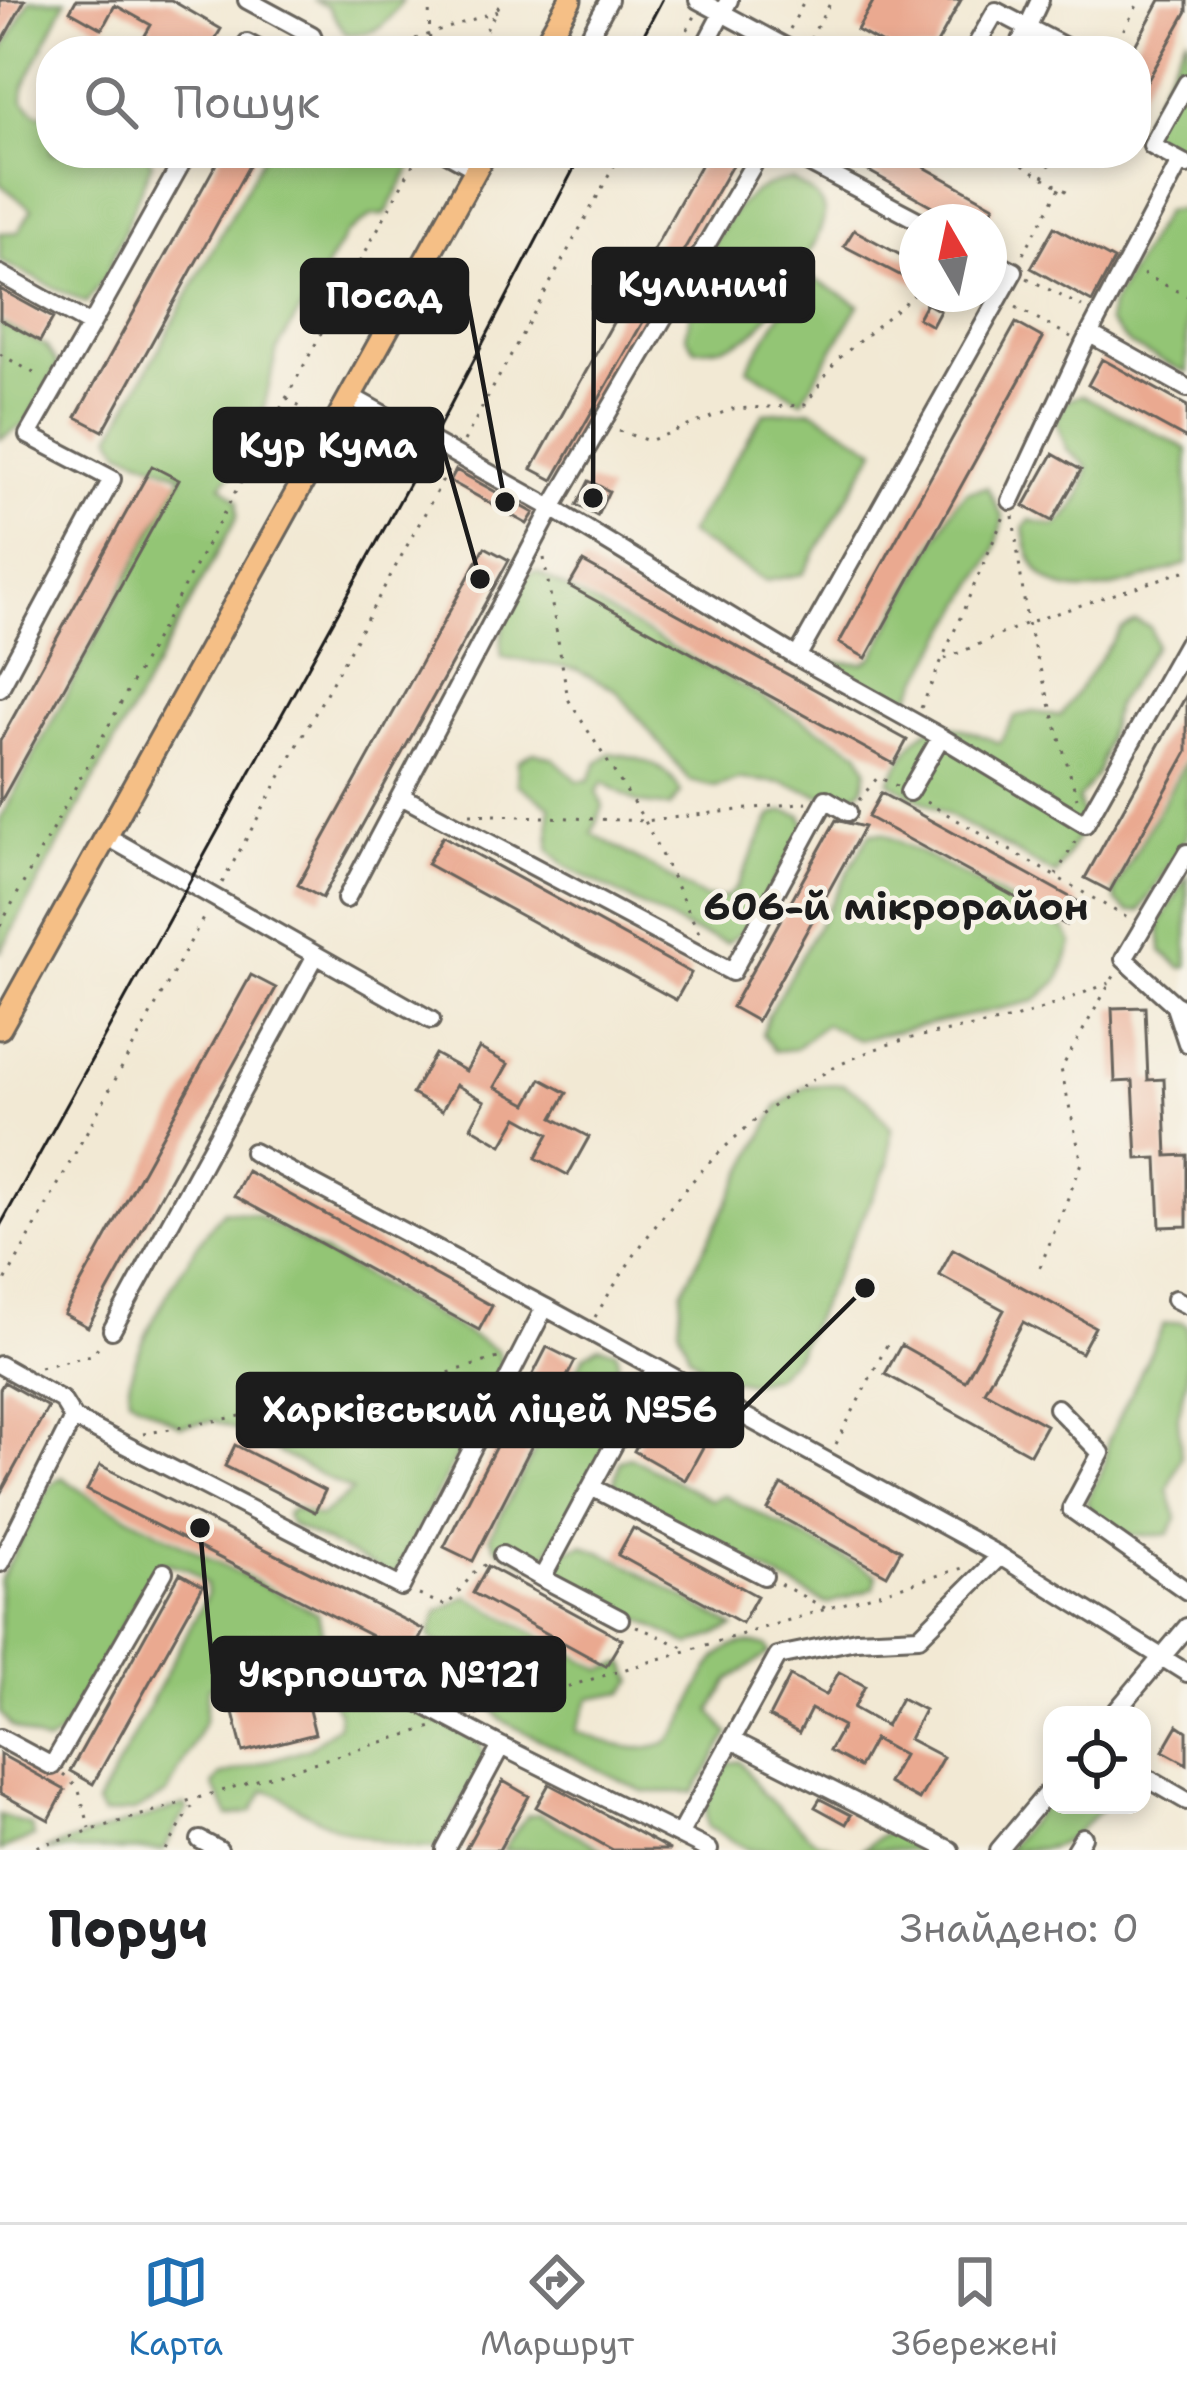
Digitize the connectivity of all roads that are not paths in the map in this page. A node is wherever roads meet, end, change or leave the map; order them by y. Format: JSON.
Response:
{"nodes":[{"id":1,"x":247,"y":0,"type":"edge"},
{"id":2,"x":570,"y":0,"type":"edge"},
{"id":3,"x":609,"y":0,"type":"edge"},
{"id":4,"x":1040,"y":0,"type":"edge"},
{"id":5,"x":700,"y":1,"type":"edge"},
{"id":6,"x":726,"y":6,"type":"edge"},
{"id":7,"x":1024,"y":33,"type":"junction"},
{"id":8,"x":313,"y":36,"type":"edge"},
{"id":9,"x":550,"y":36,"type":"edge"},
{"id":10,"x":589,"y":36,"type":"edge"},
{"id":11,"x":710,"y":36,"type":"edge"},
{"id":12,"x":771,"y":36,"type":"edge"},
{"id":13,"x":981,"y":36,"type":"edge"},
{"id":14,"x":1032,"y":36,"type":"edge"},
{"id":15,"x":1187,"y":83,"type":"edge"},
{"id":16,"x":1184,"y":164,"type":"edge"},
{"id":17,"x":179,"y":168,"type":"edge"},
{"id":18,"x":476,"y":168,"type":"edge"},
{"id":19,"x":751,"y":168,"type":"edge"},
{"id":20,"x":818,"y":168,"type":"edge"},
{"id":21,"x":899,"y":210,"type":"edge"},
{"id":22,"x":0,"y":274,"type":"edge"},
{"id":23,"x":991,"y":312,"type":"edge"},
{"id":24,"x":92,"y":325,"type":"junction"},
{"id":25,"x":1087,"y":339,"type":"junction"},
{"id":26,"x":1187,"y":388,"type":"edge"},
{"id":27,"x":350,"y":396,"type":"junction"},
{"id":28,"x":1010,"y":501,"type":"road end"},
{"id":29,"x":552,"y":508,"type":"junction"},
{"id":30,"x":1187,"y":643,"type":"edge"},
{"id":31,"x":797,"y":657,"type":"junction"},
{"id":32,"x":0,"y":688,"type":"edge"},
{"id":33,"x":941,"y":736,"type":"junction"},
{"id":34,"x":909,"y":792,"type":"road end"},
{"id":35,"x":401,"y":796,"type":"junction"},
{"id":36,"x":848,"y":812,"type":"road end"},
{"id":37,"x":106,"y":836,"type":"junction"},
{"id":38,"x":1187,"y":853,"type":"edge"},
{"id":39,"x":346,"y":899,"type":"dead end"},
{"id":40,"x":316,"y":955,"type":"junction"},
{"id":41,"x":1180,"y":1008,"type":"edge"},
{"id":42,"x":431,"y":1020,"type":"dead end"},
{"id":43,"x":0,"y":1028,"type":"edge"},
{"id":44,"x":1187,"y":1043,"type":"edge"},
{"id":45,"x":253,"y":1152,"type":"dead end"},
{"id":46,"x":545,"y":1307,"type":"junction"},
{"id":47,"x":112,"y":1330,"type":"road end"},
{"id":48,"x":655,"y":1367,"type":"junction"},
{"id":49,"x":8,"y":1369,"type":"edge"},
{"id":50,"x":1057,"y":1408,"type":"dead end"},
{"id":51,"x":73,"y":1418,"type":"junction"},
{"id":52,"x":591,"y":1486,"type":"junction"},
{"id":53,"x":502,"y":1555,"type":"road end"},
{"id":54,"x":1000,"y":1556,"type":"junction"},
{"id":55,"x":0,"y":1563,"type":"edge"},
{"id":56,"x":164,"y":1572,"type":"dead end"},
{"id":57,"x":764,"y":1576,"type":"road end"},
{"id":58,"x":542,"y":1578,"type":"junction"},
{"id":59,"x":1187,"y":1591,"type":"edge"},
{"id":60,"x":620,"y":1619,"type":"road end"},
{"id":61,"x":1187,"y":1627,"type":"edge"},
{"id":62,"x":1162,"y":1657,"type":"junction"},
{"id":63,"x":1187,"y":1673,"type":"edge"},
{"id":64,"x":225,"y":1688,"type":"dead end"},
{"id":65,"x":1120,"y":1706,"type":"edge"},
{"id":66,"x":0,"y":1738,"type":"edge"},
{"id":67,"x":732,"y":1740,"type":"junction"},
{"id":68,"x":501,"y":1746,"type":"junction"},
{"id":69,"x":1151,"y":1780,"type":"edge"},
{"id":70,"x":1043,"y":1798,"type":"edge"},
{"id":71,"x":1187,"y":1802,"type":"edge"},
{"id":72,"x":679,"y":1835,"type":"junction"},
{"id":73,"x":200,"y":1840,"type":"dead end"},
{"id":74,"x":219,"y":1850,"type":"edge"},
{"id":75,"x":445,"y":1850,"type":"edge"},
{"id":76,"x":709,"y":1850,"type":"edge"},
{"id":77,"x":950,"y":1850,"type":"edge"},
{"id":78,"x":999,"y":1850,"type":"edge"}],
"edges":[{"from":1,"to":8,"type":"street"},
{"from":2,"to":9,"type":"main road"},
{"from":3,"to":10,"type":"street"},
{"from":4,"to":7,"type":"street"},
{"from":5,"to":6,"type":"street"},
{"from":6,"to":11,"type":"street"},
{"from":6,"to":12,"type":"street"},
{"from":7,"to":13,"type":"street"},
{"from":7,"to":14,"type":"street"},
{"from":15,"to":16,"type":"street"},
{"from":16,"to":25,"type":"street"},
{"from":17,"to":24,"type":"street"},
{"from":18,"to":27,"type":"main road"},
{"from":19,"to":29,"type":"street"},
{"from":20,"to":21,"type":"street"},
{"from":22,"to":24,"type":"street"},
{"from":23,"to":31,"type":"street"},
{"from":24,"to":32,"type":"street"},
{"from":25,"to":26,"type":"street"},
{"from":25,"to":28,"type":"street"},
{"from":27,"to":29,"type":"street"},
{"from":27,"to":37,"type":"main road"},
{"from":29,"to":31,"type":"street"},
{"from":29,"to":35,"type":"street"},
{"from":30,"to":33,"type":"street"},
{"from":31,"to":33,"type":"street"},
{"from":33,"to":34,"type":"street"},
{"from":35,"to":36,"type":"street"},
{"from":35,"to":39,"type":"street"},
{"from":37,"to":40,"type":"street"},
{"from":37,"to":43,"type":"main road"},
{"from":38,"to":41,"type":"street"},
{"from":40,"to":42,"type":"street"},
{"from":40,"to":47,"type":"street"},
{"from":41,"to":44,"type":"street"},
{"from":45,"to":46,"type":"street"},
{"from":46,"to":48,"type":"street"},
{"from":46,"to":51,"type":"street"},
{"from":48,"to":52,"type":"street"},
{"from":48,"to":54,"type":"street"},
{"from":49,"to":51,"type":"street"},
{"from":50,"to":59,"type":"street"},
{"from":51,"to":55,"type":"street"},
{"from":52,"to":57,"type":"street"},
{"from":52,"to":58,"type":"street"},
{"from":53,"to":58,"type":"street"},
{"from":54,"to":62,"type":"street"},
{"from":54,"to":67,"type":"street"},
{"from":56,"to":66,"type":"street"},
{"from":58,"to":60,"type":"street"},
{"from":61,"to":62,"type":"street"},
{"from":62,"to":63,"type":"street"},
{"from":62,"to":65,"type":"street"},
{"from":64,"to":68,"type":"street"},
{"from":67,"to":72,"type":"street"},
{"from":67,"to":77,"type":"street"},
{"from":68,"to":72,"type":"street"},
{"from":68,"to":75,"type":"street"},
{"from":69,"to":71,"type":"street"},
{"from":70,"to":78,"type":"street"},
{"from":72,"to":76,"type":"street"},
{"from":73,"to":74,"type":"street"}]}
